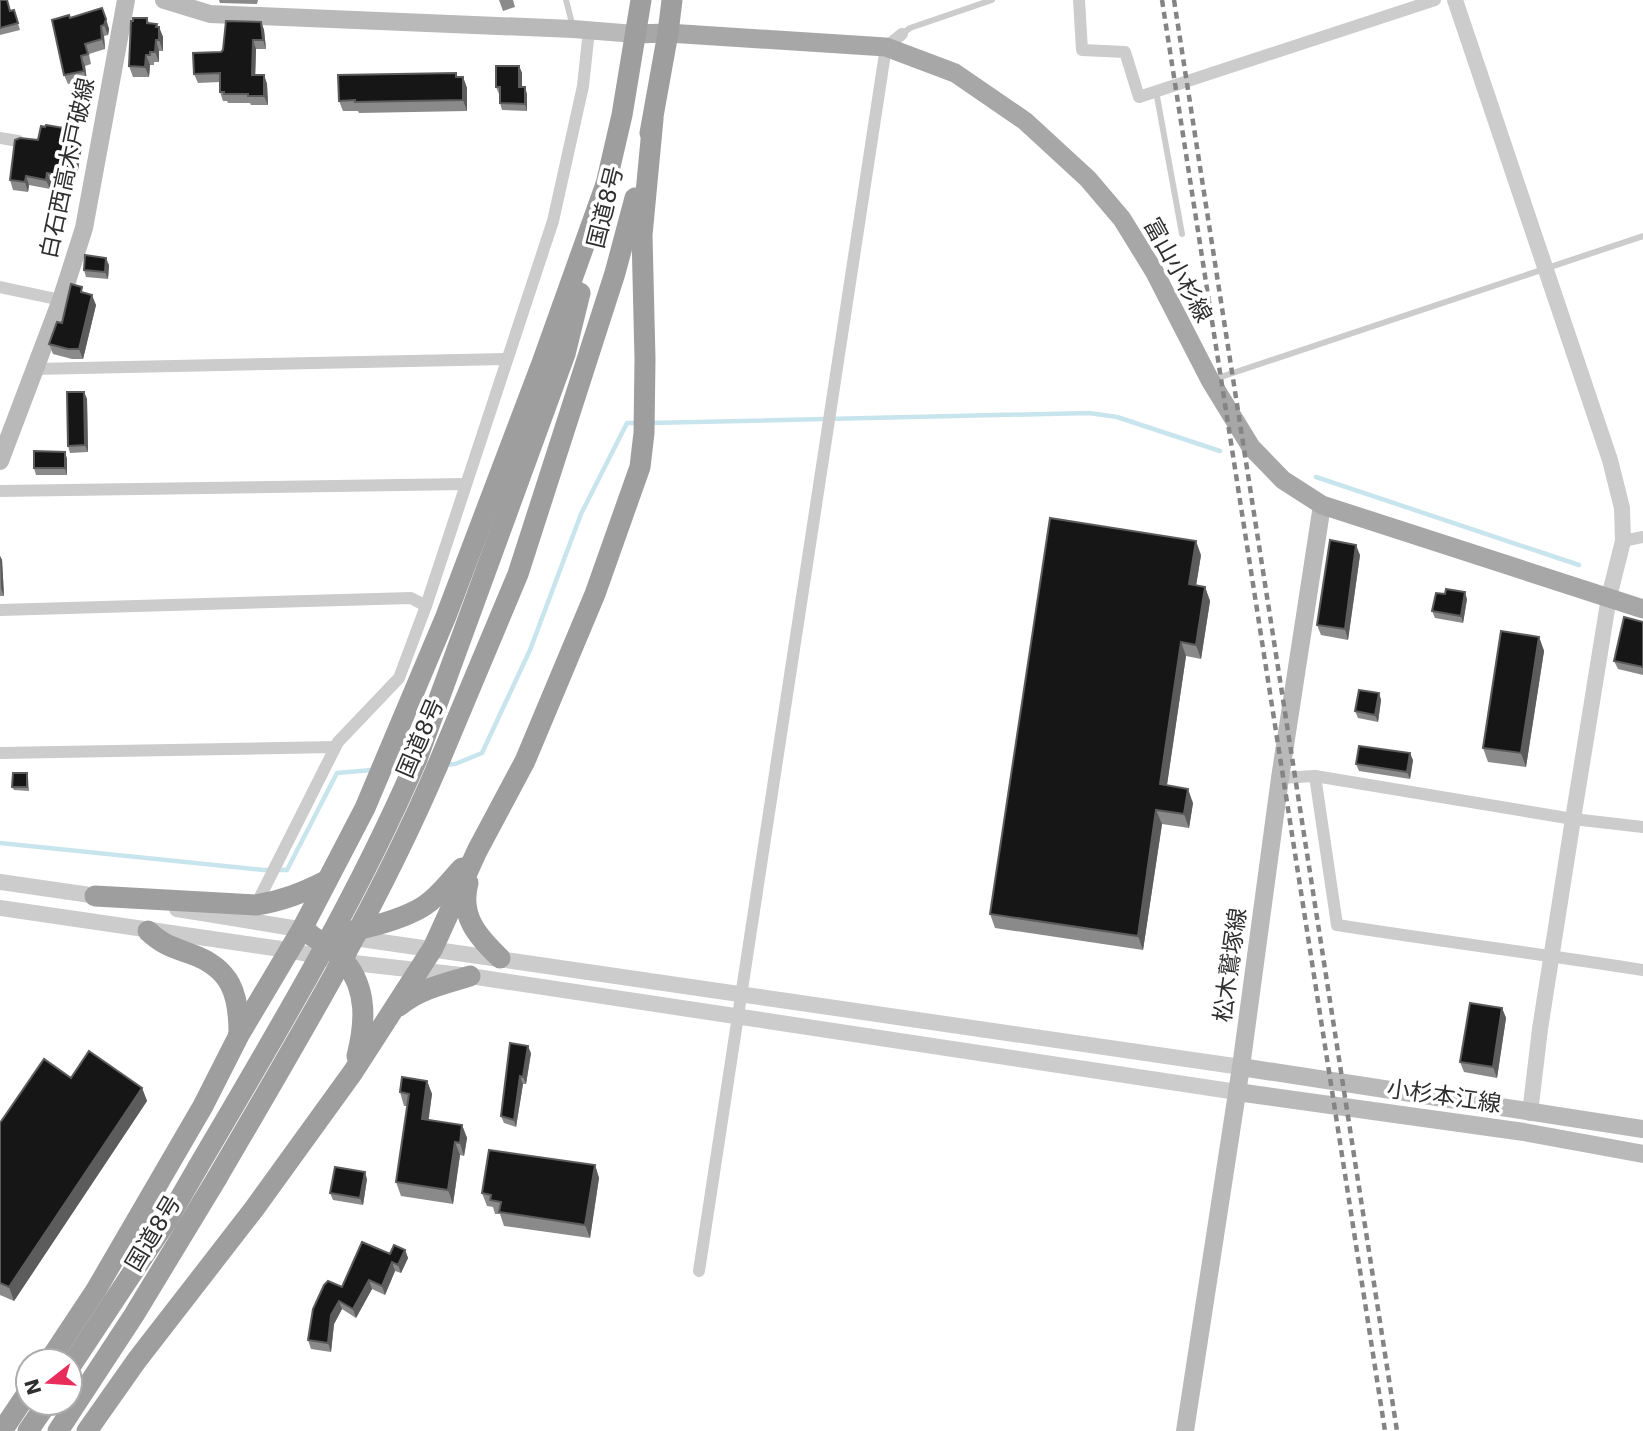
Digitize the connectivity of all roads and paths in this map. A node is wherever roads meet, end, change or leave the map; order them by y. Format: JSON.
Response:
{"nodes":[{"id":1,"x":126,"y":0,"type":"edge"},
{"id":2,"x":164,"y":0,"type":"edge"},
{"id":3,"x":566,"y":0,"type":"edge"},
{"id":4,"x":641,"y":0,"type":"edge"},
{"id":5,"x":671,"y":0,"type":"edge"},
{"id":6,"x":992,"y":0,"type":"edge"},
{"id":7,"x":1079,"y":0,"type":"edge"},
{"id":8,"x":1435,"y":0,"type":"edge"},
{"id":9,"x":1455,"y":0,"type":"edge"},
{"id":10,"x":581,"y":29,"type":"junction"},
{"id":11,"x":668,"y":33,"type":"junction"},
{"id":12,"x":635,"y":34,"type":"junction"},
{"id":13,"x":902,"y":34,"type":"joint"},
{"id":14,"x":886,"y":47,"type":"junction"},
{"id":15,"x":1156,"y":91,"type":"junction"},
{"id":16,"x":653,"y":119,"type":"junction"},
{"id":17,"x":0,"y":138,"type":"edge"},
{"id":18,"x":18,"y":141,"type":"edge"},
{"id":19,"x":606,"y":184,"type":"junction"},
{"id":20,"x":1182,"y":234,"type":"dead end"},
{"id":21,"x":1643,"y":236,"type":"edge"},
{"id":22,"x":1546,"y":269,"type":"junction"},
{"id":23,"x":0,"y":287,"type":"edge"},
{"id":24,"x":61,"y":300,"type":"junction"},
{"id":25,"x":506,"y":359,"type":"junction"},
{"id":26,"x":34,"y":369,"type":"junction"},
{"id":27,"x":1210,"y":380,"type":"junction"},
{"id":28,"x":5,"y":435,"type":"edge"},
{"id":29,"x":0,"y":461,"type":"edge"},
{"id":30,"x":466,"y":484,"type":"junction"},
{"id":31,"x":0,"y":491,"type":"edge"},
{"id":32,"x":1322,"y":505,"type":"junction"},
{"id":33,"x":1643,"y":537,"type":"edge"},
{"id":34,"x":1623,"y":541,"type":"junction"},
{"id":35,"x":1609,"y":597,"type":"junction"},
{"id":36,"x":426,"y":606,"type":"junction"},
{"id":37,"x":1643,"y":609,"type":"edge"},
{"id":38,"x":0,"y":610,"type":"edge"},
{"id":39,"x":335,"y":747,"type":"junction"},
{"id":40,"x":0,"y":752,"type":"edge"},
{"id":41,"x":427,"y":763,"type":"junction"},
{"id":42,"x":1315,"y":776,"type":"junction"},
{"id":43,"x":1280,"y":778,"type":"junction"},
{"id":44,"x":1573,"y":819,"type":"junction"},
{"id":45,"x":1643,"y":827,"type":"edge"},
{"id":46,"x":477,"y":851,"type":"junction"},
{"id":47,"x":326,"y":881,"type":"junction"},
{"id":48,"x":0,"y":882,"type":"edge"},
{"id":49,"x":95,"y":896,"type":"junction"},
{"id":50,"x":256,"y":905,"type":"junction"},
{"id":51,"x":0,"y":908,"type":"edge"},
{"id":52,"x":302,"y":929,"type":"junction"},
{"id":53,"x":148,"y":931,"type":"junction"},
{"id":54,"x":336,"y":935,"type":"junction"},
{"id":55,"x":433,"y":948,"type":"junction"},
{"id":56,"x":289,"y":950,"type":"junction"},
{"id":57,"x":1552,"y":956,"type":"junction"},
{"id":58,"x":500,"y":958,"type":"junction"},
{"id":59,"x":345,"y":962,"type":"junction"},
{"id":60,"x":418,"y":971,"type":"junction"},
{"id":61,"x":1643,"y":971,"type":"edge"},
{"id":62,"x":470,"y":976,"type":"junction"},
{"id":63,"x":740,"y":994,"type":"junction"},
{"id":64,"x":391,"y":1013,"type":"junction"},
{"id":65,"x":737,"y":1016,"type":"junction"},
{"id":66,"x":239,"y":1035,"type":"junction"},
{"id":67,"x":1241,"y":1068,"type":"junction"},
{"id":68,"x":353,"y":1072,"type":"junction"},
{"id":69,"x":1237,"y":1092,"type":"junction"},
{"id":70,"x":1530,"y":1113,"type":"junction"},
{"id":71,"x":1643,"y":1129,"type":"edge"},
{"id":72,"x":1643,"y":1154,"type":"edge"},
{"id":73,"x":208,"y":1172,"type":"junction"},
{"id":74,"x":699,"y":1271,"type":"dead end"},
{"id":75,"x":58,"y":1347,"type":"edge"},
{"id":76,"x":83,"y":1347,"type":"edge"},
{"id":77,"x":14,"y":1413,"type":"edge"},
{"id":78,"x":2,"y":1431,"type":"edge"},
{"id":79,"x":58,"y":1431,"type":"edge"},
{"id":80,"x":87,"y":1431,"type":"edge"},
{"id":81,"x":1185,"y":1431,"type":"edge"}],
"edges":[{"from":1,"to":24,"type":"main road","name":"白石西高木戸破線"},
{"from":2,"to":10,"type":"main road"},
{"from":3,"to":10,"type":"lane"},
{"from":4,"to":12,"type":"highway","name":"国道8号"},
{"from":5,"to":11,"type":"highway","name":"国道8号"},
{"from":6,"to":13,"type":"lane"},
{"from":7,"to":15,"type":"street"},
{"from":8,"to":15,"type":"street"},
{"from":9,"to":22,"type":"street"},
{"from":10,"to":12,"type":"main road"},
{"from":10,"to":25,"type":"street"},
{"from":11,"to":12,"type":"main road","name":"富山小杉線"},
{"from":11,"to":14,"type":"main road","name":"富山小杉線"},
{"from":11,"to":16,"type":"highway","name":"国道8号"},
{"from":12,"to":19,"type":"highway","name":"国道8号"},
{"from":13,"to":14,"type":"street"},
{"from":14,"to":27,"type":"main road","name":"富山小杉線"},
{"from":14,"to":63,"type":"street"},
{"from":15,"to":20,"type":"lane"},
{"from":16,"to":41,"type":"highway","name":"国道8号"},
{"from":16,"to":46,"type":"highway"},
{"from":17,"to":18,"type":"street"},
{"from":19,"to":41,"type":"highway","name":"国道8号"},
{"from":19,"to":47,"type":"highway"},
{"from":21,"to":22,"type":"lane"},
{"from":22,"to":27,"type":"lane"},
{"from":22,"to":34,"type":"street"},
{"from":23,"to":24,"type":"street"},
{"from":24,"to":26,"type":"main road","name":"白石西高木戸破線"},
{"from":25,"to":26,"type":"street"},
{"from":25,"to":30,"type":"street"},
{"from":26,"to":28,"type":"main road","name":"白石西高木戸破線"},
{"from":27,"to":32,"type":"main road","name":"富山小杉線"},
{"from":28,"to":29,"type":"main road","name":"白石西高木戸破線"},
{"from":30,"to":31,"type":"street"},
{"from":30,"to":36,"type":"street"},
{"from":32,"to":35,"type":"main road","name":"富山小杉線"},
{"from":32,"to":43,"type":"main road","name":"松木鷲塚線"},
{"from":33,"to":34,"type":"street"},
{"from":34,"to":35,"type":"street"},
{"from":35,"to":37,"type":"main road","name":"富山小杉線"},
{"from":35,"to":44,"type":"street"},
{"from":36,"to":38,"type":"street"},
{"from":36,"to":39,"type":"street"},
{"from":39,"to":40,"type":"street"},
{"from":39,"to":50,"type":"street"},
{"from":41,"to":73,"type":"highway","name":"国道8号","bridge":true},
{"from":42,"to":43,"type":"street"},
{"from":42,"to":44,"type":"street"},
{"from":42,"to":57,"type":"street"},
{"from":43,"to":67,"type":"main road","name":"松木鷲塚線"},
{"from":44,"to":45,"type":"street"},
{"from":44,"to":57,"type":"street"},
{"from":46,"to":54,"type":"highway"},
{"from":46,"to":55,"type":"highway"},
{"from":46,"to":58,"type":"highway"},
{"from":47,"to":50,"type":"highway"},
{"from":47,"to":52,"type":"highway"},
{"from":48,"to":49,"type":"street"},
{"from":49,"to":50,"type":"highway"},
{"from":49,"to":52,"type":"street"},
{"from":51,"to":53,"type":"street"},
{"from":52,"to":54,"type":"street"},
{"from":52,"to":56,"type":"highway"},
{"from":52,"to":59,"type":"highway"},
{"from":53,"to":56,"type":"street"},
{"from":53,"to":66,"type":"highway"},
{"from":54,"to":55,"type":"street"},
{"from":55,"to":58,"type":"street"},
{"from":55,"to":60,"type":"highway"},
{"from":56,"to":59,"type":"street"},
{"from":56,"to":66,"type":"highway"},
{"from":57,"to":61,"type":"street"},
{"from":57,"to":70,"type":"street"},
{"from":58,"to":63,"type":"street"},
{"from":59,"to":60,"type":"street"},
{"from":59,"to":68,"type":"highway"},
{"from":60,"to":62,"type":"street"},
{"from":60,"to":64,"type":"highway"},
{"from":62,"to":64,"type":"highway"},
{"from":62,"to":65,"type":"street"},
{"from":63,"to":65,"type":"street"},
{"from":63,"to":67,"type":"street"},
{"from":64,"to":68,"type":"highway"},
{"from":65,"to":69,"type":"street"},
{"from":65,"to":74,"type":"street"},
{"from":66,"to":75,"type":"highway"},
{"from":67,"to":69,"type":"main road","name":"松木鷲塚線"},
{"from":67,"to":70,"type":"main road","name":"小杉本江線"},
{"from":68,"to":80,"type":"highway"},
{"from":69,"to":72,"type":"main road","name":"小杉本江線"},
{"from":69,"to":81,"type":"main road","name":"松木鷲塚線"},
{"from":70,"to":71,"type":"main road","name":"小杉本江線"},
{"from":73,"to":76,"type":"highway","name":"国道8号"},
{"from":73,"to":79,"type":"highway","name":"国道8号"},
{"from":77,"to":78,"type":"highway"}]}
